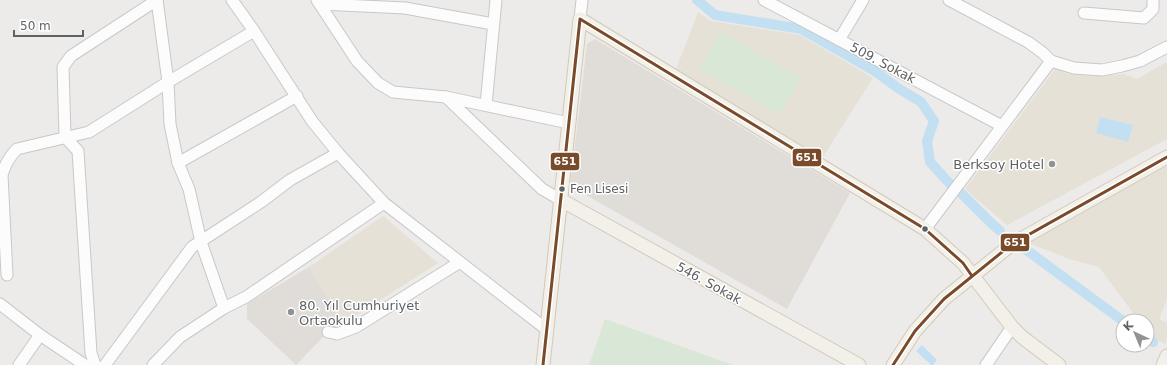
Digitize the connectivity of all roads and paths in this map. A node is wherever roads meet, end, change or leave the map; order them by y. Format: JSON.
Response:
{"nodes":[{"id":1,"x":157,"y":0,"type":"edge"},
{"id":2,"x":232,"y":0,"type":"edge"},
{"id":3,"x":496,"y":0,"type":"edge"},
{"id":4,"x":582,"y":0,"type":"edge"},
{"id":5,"x":764,"y":0,"type":"edge"},
{"id":6,"x":862,"y":0,"type":"edge"},
{"id":7,"x":949,"y":0,"type":"edge"},
{"id":8,"x":1153,"y":0,"type":"edge"},
{"id":9,"x":318,"y":2,"type":"edge"},
{"id":10,"x":341,"y":3,"type":"edge"},
{"id":11,"x":1084,"y":13,"type":"dead end"},
{"id":12,"x":580,"y":19,"type":"junction"},
{"id":13,"x":493,"y":24,"type":"junction"},
{"id":14,"x":254,"y":32,"type":"junction"},
{"id":15,"x":839,"y":40,"type":"junction"},
{"id":16,"x":1167,"y":47,"type":"edge"},
{"id":17,"x":1051,"y":61,"type":"junction"},
{"id":18,"x":168,"y":82,"type":"junction"},
{"id":19,"x":297,"y":96,"type":"junction"},
{"id":20,"x":446,"y":97,"type":"junction"},
{"id":21,"x":486,"y":105,"type":"junction"},
{"id":22,"x":569,"y":123,"type":"junction"},
{"id":23,"x":1002,"y":126,"type":"junction"},
{"id":24,"x":66,"y":137,"type":"junction"},
{"id":25,"x":338,"y":153,"type":"junction"},
{"id":26,"x":1167,"y":157,"type":"edge"},
{"id":27,"x":178,"y":163,"type":"junction"},
{"id":28,"x":560,"y":200,"type":"junction"},
{"id":29,"x":384,"y":203,"type":"junction"},
{"id":30,"x":925,"y":229,"type":"junction"},
{"id":31,"x":201,"y":242,"type":"junction"},
{"id":32,"x":460,"y":262,"type":"junction"},
{"id":33,"x":7,"y":275,"type":"dead end"},
{"id":34,"x":972,"y":276,"type":"junction"},
{"id":35,"x":0,"y":304,"type":"edge"},
{"id":36,"x":224,"y":308,"type":"junction"},
{"id":37,"x":1012,"y":327,"type":"junction"},
{"id":38,"x":546,"y":329,"type":"junction"},
{"id":39,"x":328,"y":332,"type":"dead end"},
{"id":40,"x":40,"y":334,"type":"junction"},
{"id":41,"x":1167,"y":356,"type":"edge"},
{"id":42,"x":19,"y":365,"type":"edge"},
{"id":43,"x":85,"y":365,"type":"edge"},
{"id":44,"x":95,"y":365,"type":"edge"},
{"id":45,"x":105,"y":365,"type":"edge"},
{"id":46,"x":152,"y":365,"type":"edge"},
{"id":47,"x":543,"y":365,"type":"edge"},
{"id":48,"x":859,"y":365,"type":"edge"},
{"id":49,"x":893,"y":365,"type":"edge"},
{"id":50,"x":986,"y":365,"type":"edge"},
{"id":51,"x":1059,"y":365,"type":"edge"},
{"id":52,"x":1163,"y":365,"type":"edge"}],
"edges":[{"from":1,"to":18,"type":"street"},
{"from":1,"to":24,"type":"street"},
{"from":2,"to":14,"type":"street"},
{"from":3,"to":13,"type":"street"},
{"from":4,"to":12,"type":"street"},
{"from":5,"to":15,"type":"street","name":"509. Sokak"},
{"from":6,"to":15,"type":"street"},
{"from":7,"to":17,"type":"street"},
{"from":8,"to":11,"type":"street"},
{"from":9,"to":10,"type":"street"},
{"from":9,"to":20,"type":"street"},
{"from":10,"to":13,"type":"street"},
{"from":12,"to":22,"type":"main road"},
{"from":12,"to":30,"type":"main road"},
{"from":13,"to":21,"type":"street"},
{"from":14,"to":18,"type":"street"},
{"from":14,"to":19,"type":"street"},
{"from":15,"to":23,"type":"street","name":"509. Sokak"},
{"from":16,"to":17,"type":"street"},
{"from":17,"to":23,"type":"street"},
{"from":18,"to":24,"type":"street"},
{"from":18,"to":27,"type":"street"},
{"from":19,"to":25,"type":"street"},
{"from":19,"to":27,"type":"street"},
{"from":20,"to":21,"type":"street"},
{"from":20,"to":28,"type":"street"},
{"from":21,"to":22,"type":"street"},
{"from":22,"to":28,"type":"main road"},
{"from":23,"to":30,"type":"street"},
{"from":24,"to":33,"type":"street"},
{"from":24,"to":44,"type":"street"},
{"from":25,"to":29,"type":"street"},
{"from":25,"to":31,"type":"street"},
{"from":26,"to":34,"type":"main road"},
{"from":27,"to":31,"type":"street"},
{"from":28,"to":38,"type":"main road"},
{"from":28,"to":48,"type":"main road","name":"546. Sokak"},
{"from":29,"to":32,"type":"street"},
{"from":29,"to":36,"type":"street"},
{"from":30,"to":34,"type":"main road"},
{"from":31,"to":36,"type":"street"},
{"from":31,"to":45,"type":"street"},
{"from":32,"to":38,"type":"street"},
{"from":32,"to":39,"type":"street"},
{"from":34,"to":37,"type":"main road"},
{"from":34,"to":49,"type":"main road"},
{"from":35,"to":40,"type":"street"},
{"from":36,"to":46,"type":"street"},
{"from":37,"to":50,"type":"street"},
{"from":37,"to":51,"type":"main road"},
{"from":38,"to":47,"type":"main road"},
{"from":40,"to":42,"type":"street"},
{"from":40,"to":43,"type":"street"},
{"from":41,"to":52,"type":"main road"}]}
